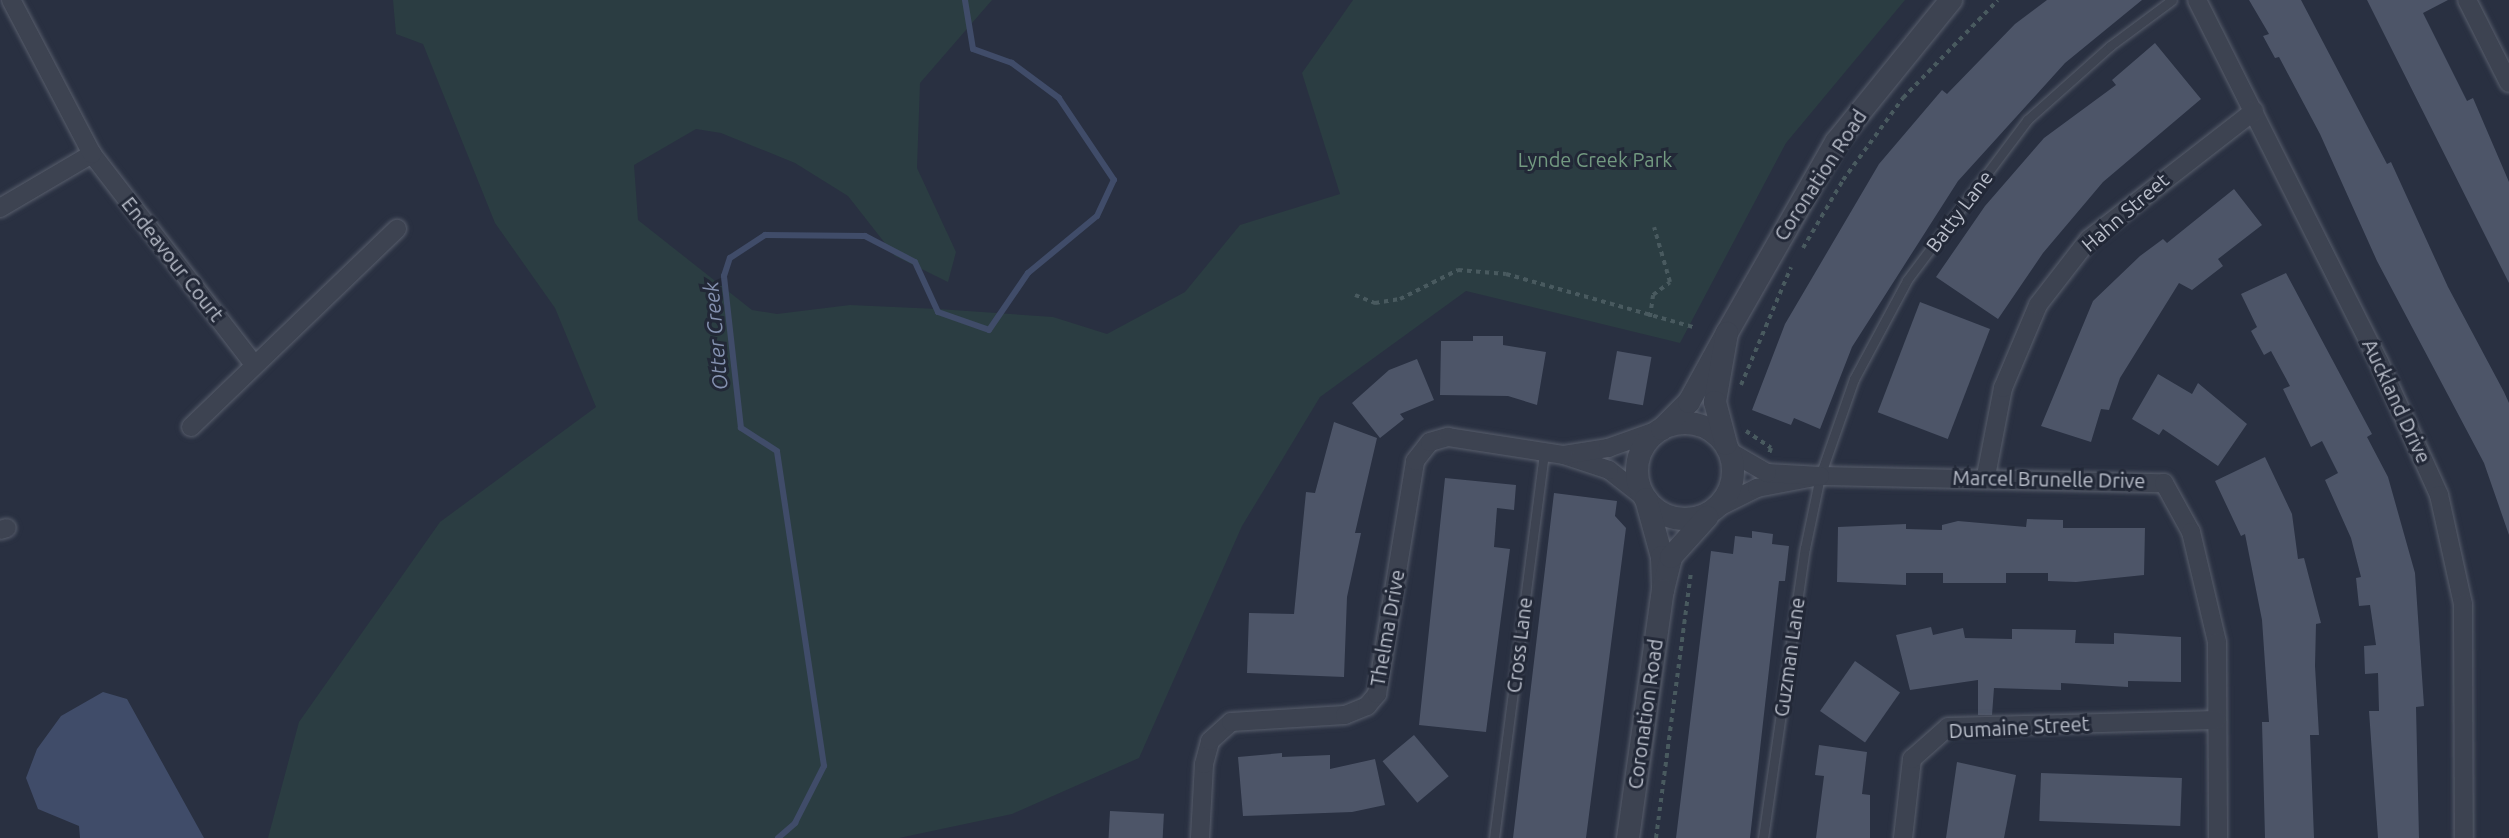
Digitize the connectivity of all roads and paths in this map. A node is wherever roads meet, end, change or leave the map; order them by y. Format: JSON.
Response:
{"nodes":[{"id":1,"x":11,"y":0,"type":"edge"},
{"id":2,"x":1952,"y":0,"type":"edge"},
{"id":3,"x":1998,"y":0,"type":"edge"},
{"id":4,"x":2172,"y":0,"type":"edge"},
{"id":5,"x":2197,"y":0,"type":"edge"},
{"id":6,"x":2467,"y":0,"type":"edge"},
{"id":7,"x":2509,"y":83,"type":"edge"},
{"id":8,"x":2254,"y":111,"type":"junction"},
{"id":9,"x":92,"y":154,"type":"junction"},
{"id":10,"x":0,"y":208,"type":"edge"},
{"id":11,"x":1654,"y":227,"type":"dead end"},
{"id":12,"x":397,"y":229,"type":"dead end"},
{"id":13,"x":1355,"y":295,"type":"dead end"},
{"id":14,"x":1650,"y":317,"type":"junction"},
{"id":15,"x":1693,"y":327,"type":"dead end"},
{"id":16,"x":1727,"y":333,"type":"junction"},
{"id":17,"x":254,"y":364,"type":"junction"},
{"id":18,"x":1737,"y":395,"type":"dead end"},
{"id":19,"x":1740,"y":420,"type":"dead end"},
{"id":20,"x":191,"y":427,"type":"dead end"},
{"id":21,"x":1661,"y":429,"type":"junction"},
{"id":22,"x":1729,"y":451,"type":"junction"},
{"id":23,"x":1544,"y":453,"type":"junction"},
{"id":24,"x":1564,"y":455,"type":"junction"},
{"id":25,"x":1768,"y":458,"type":"dead end"},
{"id":26,"x":1820,"y":476,"type":"junction"},
{"id":27,"x":1986,"y":476,"type":"junction"},
{"id":28,"x":1646,"y":499,"type":"junction"},
{"id":29,"x":1717,"y":508,"type":"junction"},
{"id":30,"x":1694,"y":564,"type":"dead end"},
{"id":31,"x":1663,"y":590,"type":"junction"},
{"id":32,"x":2217,"y":720,"type":"junction"},
{"id":33,"x":1200,"y":838,"type":"edge"},
{"id":34,"x":1494,"y":838,"type":"edge"},
{"id":35,"x":1628,"y":838,"type":"edge"},
{"id":36,"x":1656,"y":838,"type":"edge"},
{"id":37,"x":1763,"y":838,"type":"edge"},
{"id":38,"x":1903,"y":838,"type":"edge"},
{"id":39,"x":2218,"y":838,"type":"edge"},
{"id":40,"x":2464,"y":838,"type":"edge"}],
"edges":[{"from":1,"to":9,"type":"street","name":"Endeavour Court"},
{"from":2,"to":16,"type":"street","name":"Coronation Road"},
{"from":3,"to":18,"type":"path"},
{"from":4,"to":26,"type":"lane","name":"Batty Lane"},
{"from":5,"to":8,"type":"street","name":"Auckland Drive"},
{"from":6,"to":7,"type":"street"},
{"from":8,"to":27,"type":"street","name":"Hahn Street"},
{"from":8,"to":40,"type":"street","name":"Auckland Drive"},
{"from":9,"to":10,"type":"street"},
{"from":9,"to":17,"type":"street","name":"Endeavour Court"},
{"from":11,"to":14,"type":"path"},
{"from":12,"to":17,"type":"street"},
{"from":13,"to":14,"type":"path"},
{"from":14,"to":15,"type":"path"},
{"from":16,"to":21,"type":"street","name":"Coronation Road"},
{"from":16,"to":22,"type":"street","name":"Coronation Road"},
{"from":17,"to":20,"type":"street"},
{"from":19,"to":25,"type":"path"},
{"from":21,"to":22,"type":"street"},
{"from":21,"to":24,"type":"street"},
{"from":21,"to":28,"type":"street"},
{"from":22,"to":26,"type":"street","name":"Marcel Brunelle Drive"},
{"from":22,"to":29,"type":"street"},
{"from":23,"to":24,"type":"street"},
{"from":23,"to":33,"type":"street","name":"Thelma Drive"},
{"from":23,"to":34,"type":"lane","name":"Cross Lane"},
{"from":24,"to":28,"type":"street"},
{"from":26,"to":27,"type":"street","name":"Marcel Brunelle Drive"},
{"from":26,"to":29,"type":"street","name":"Marcel Brunelle Drive"},
{"from":26,"to":37,"type":"lane","name":"Guzman Lane"},
{"from":27,"to":32,"type":"street","name":"Marcel Brunelle Drive"},
{"from":28,"to":29,"type":"street"},
{"from":28,"to":31,"type":"street","name":"Coronation Road"},
{"from":29,"to":31,"type":"street","name":"Coronation Road"},
{"from":30,"to":36,"type":"path"},
{"from":31,"to":35,"type":"street","name":"Coronation Road"},
{"from":32,"to":38,"type":"street","name":"Dumaine Street"},
{"from":32,"to":39,"type":"street","name":"Marcel Brunelle Drive"}]}
